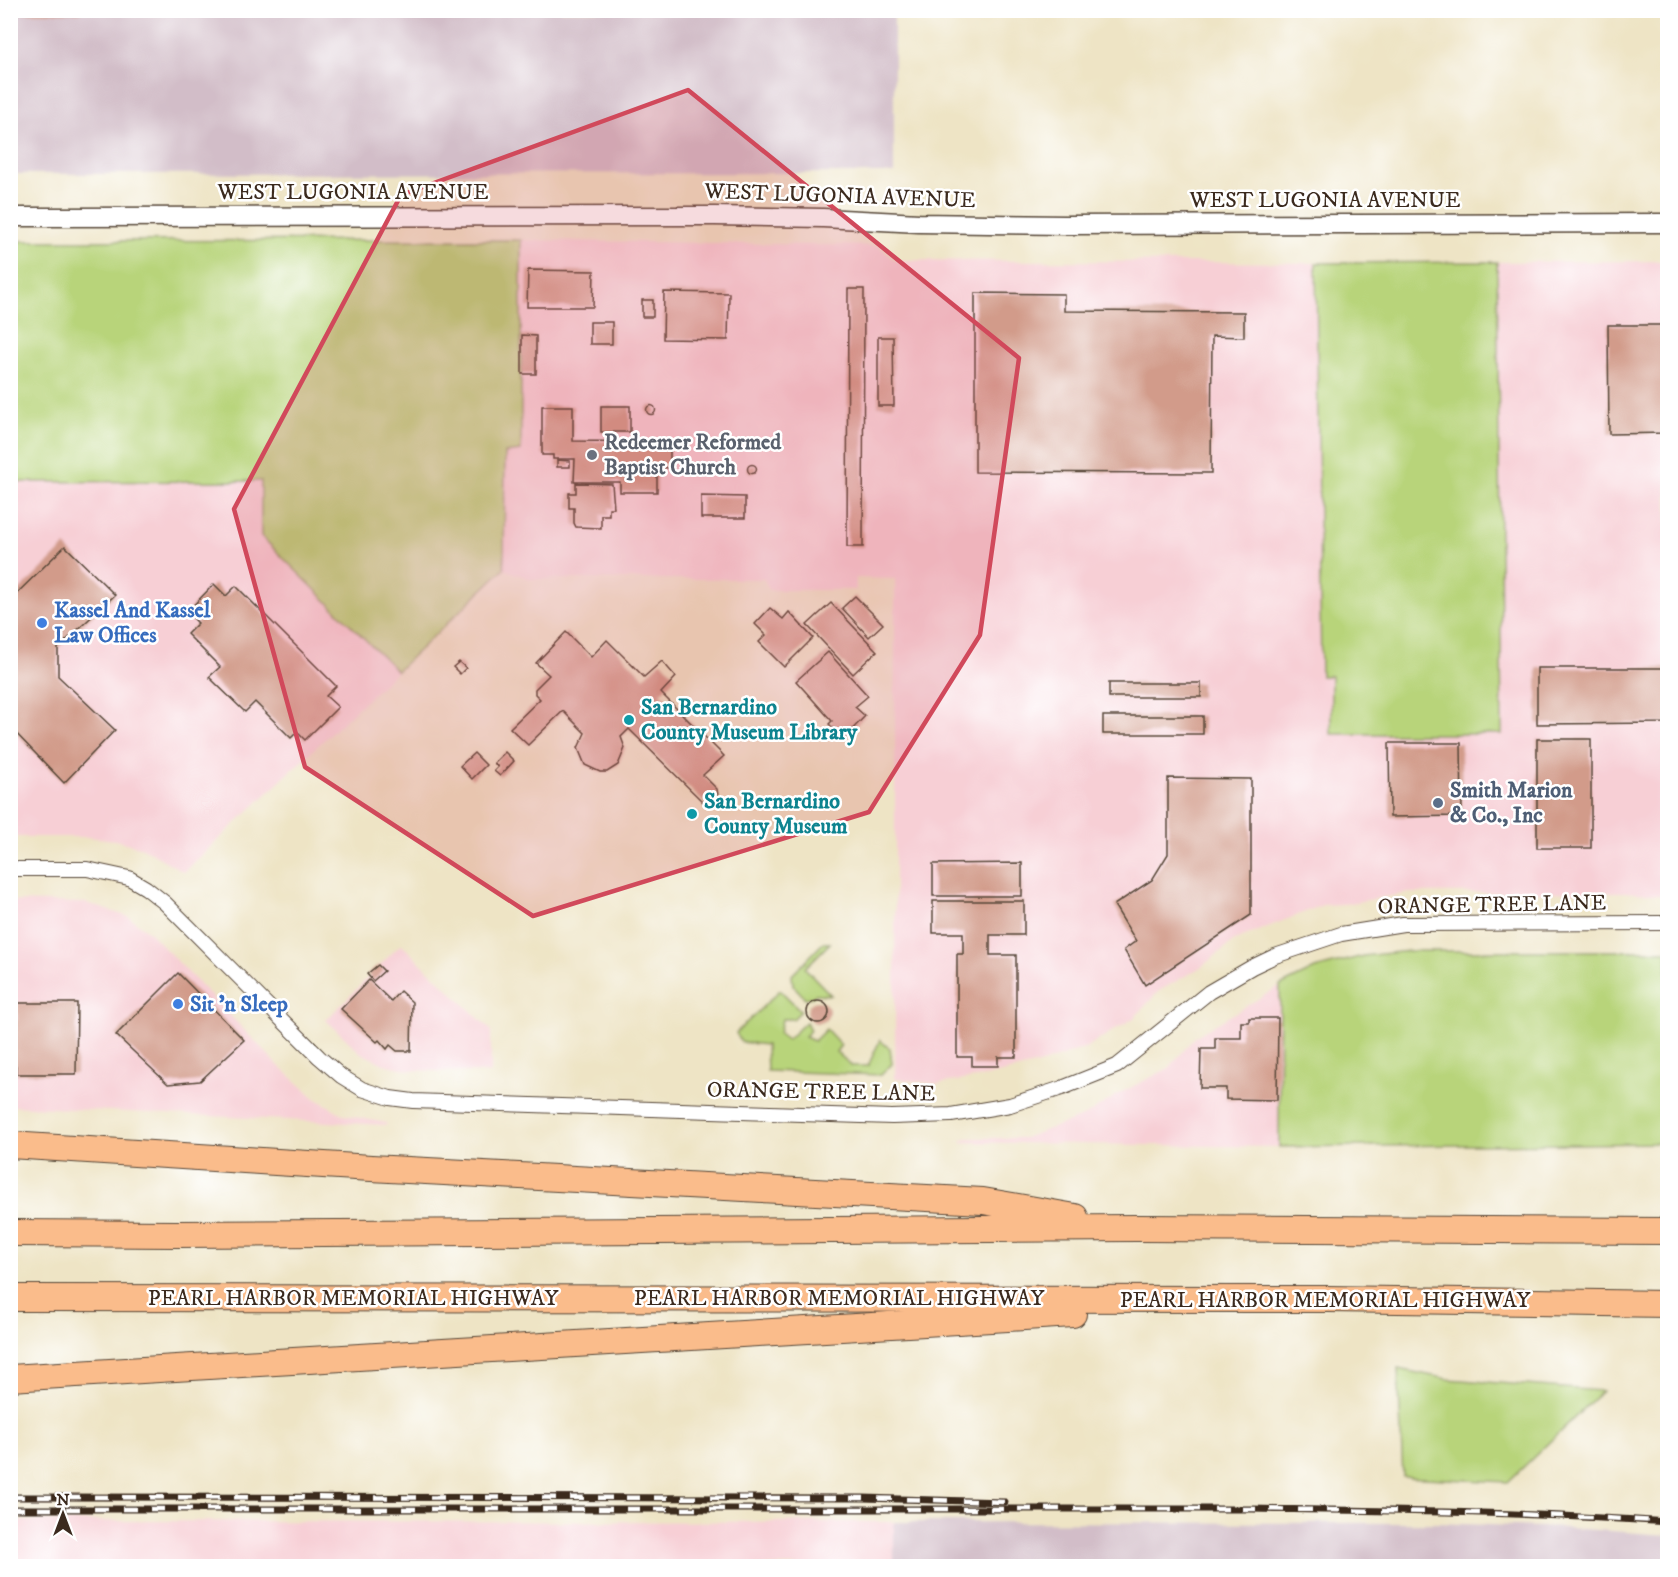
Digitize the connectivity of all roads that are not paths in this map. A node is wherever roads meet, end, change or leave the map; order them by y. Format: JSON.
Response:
{"nodes":[{"id":1,"x":10,"y":217,"type":"edge"},
{"id":2,"x":1668,"y":223,"type":"edge"},
{"id":3,"x":10,"y":868,"type":"edge"},
{"id":4,"x":1668,"y":922,"type":"edge"},
{"id":5,"x":10,"y":1145,"type":"edge"},
{"id":6,"x":1137,"y":1228,"type":"junction"},
{"id":7,"x":1668,"y":1231,"type":"edge"},
{"id":8,"x":10,"y":1233,"type":"edge"},
{"id":9,"x":10,"y":1298,"type":"edge"},
{"id":10,"x":1328,"y":1299,"type":"junction"},
{"id":11,"x":1668,"y":1304,"type":"edge"},
{"id":12,"x":10,"y":1378,"type":"edge"}],
"edges":[{"from":1,"to":2,"type":"street","name":"WEST LUGONIA AVENUE"},
{"from":3,"to":4,"type":"street","name":"ORANGE TREE LANE"},
{"from":5,"to":6,"type":"highway"},
{"from":6,"to":7,"type":"highway"},
{"from":6,"to":8,"type":"highway"},
{"from":9,"to":10,"type":"highway","name":"PEARL HARBOR MEMORIAL HIGHWAY"},
{"from":10,"to":11,"type":"highway","name":"PEARL HARBOR MEMORIAL HIGHWAY"},
{"from":10,"to":12,"type":"highway"}]}
